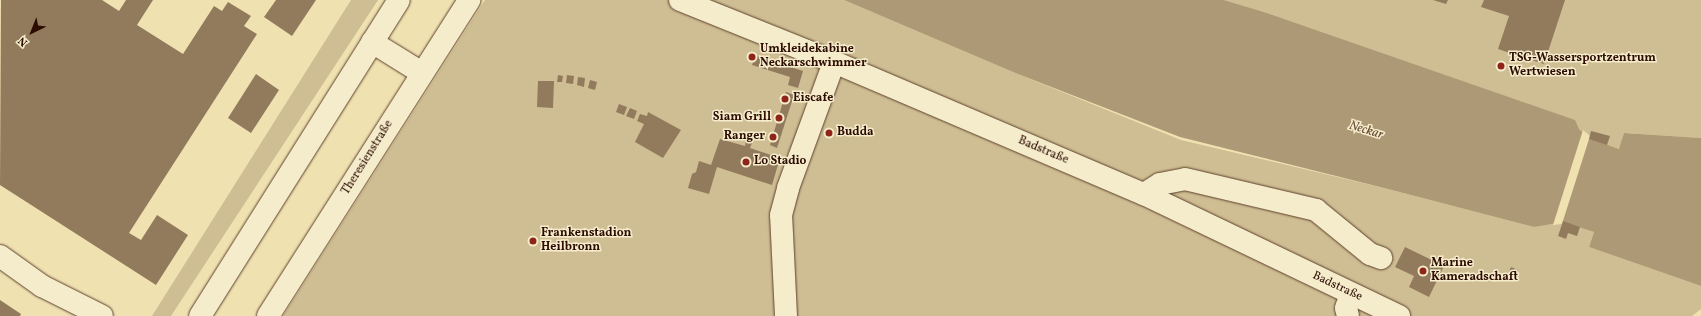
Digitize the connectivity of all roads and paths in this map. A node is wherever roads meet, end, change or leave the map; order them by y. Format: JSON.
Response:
{"nodes":[{"id":1,"x":399,"y":0,"type":"edge"},
{"id":2,"x":469,"y":0,"type":"edge"},
{"id":3,"x":680,"y":0,"type":"edge"},
{"id":4,"x":372,"y":42,"type":"junction"},
{"id":5,"x":834,"y":62,"type":"junction"},
{"id":6,"x":422,"y":73,"type":"junction"},
{"id":7,"x":1144,"y":194,"type":"junction"},
{"id":8,"x":0,"y":256,"type":"edge"},
{"id":9,"x":1381,"y":258,"type":"dead end"},
{"id":10,"x":1351,"y":294,"type":"junction"},
{"id":11,"x":102,"y":316,"type":"edge"},
{"id":12,"x":200,"y":316,"type":"edge"},
{"id":13,"x":268,"y":316,"type":"edge"},
{"id":14,"x":786,"y":316,"type":"edge"},
{"id":15,"x":1348,"y":316,"type":"edge"},
{"id":16,"x":1399,"y":316,"type":"edge"}],
"edges":[{"from":1,"to":4,"type":"street"},
{"from":2,"to":6,"type":"street","name":"Theresienstraße"},
{"from":3,"to":5,"type":"street","name":"Badstraße"},
{"from":4,"to":6,"type":"street"},
{"from":4,"to":12,"type":"street"},
{"from":5,"to":7,"type":"street","name":"Badstraße"},
{"from":5,"to":14,"type":"street"},
{"from":6,"to":13,"type":"street","name":"Theresienstraße"},
{"from":7,"to":9,"type":"street"},
{"from":7,"to":10,"type":"street","name":"Badstraße"},
{"from":8,"to":11,"type":"street"},
{"from":10,"to":15,"type":"street"},
{"from":10,"to":16,"type":"street","name":"Badstraße"}]}
